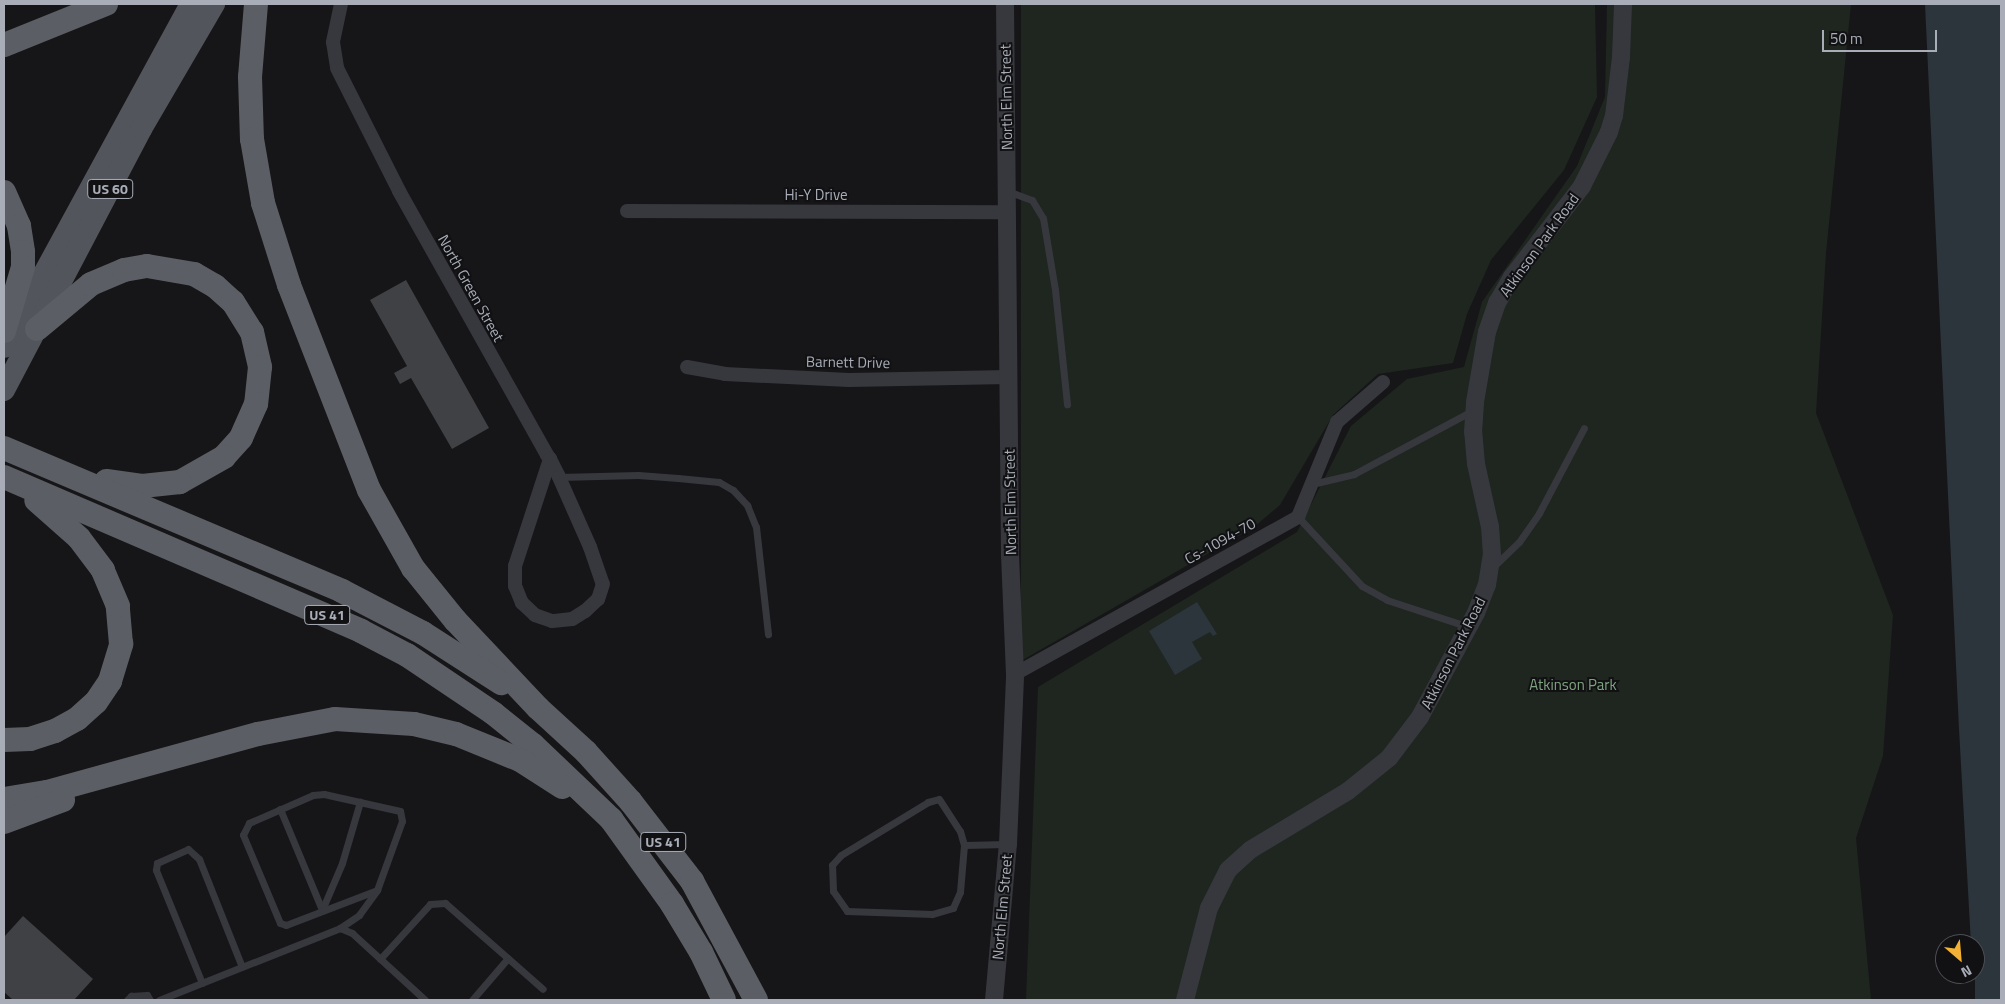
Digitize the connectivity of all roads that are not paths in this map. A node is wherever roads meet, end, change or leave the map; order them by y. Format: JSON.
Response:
{"nodes":[{"id":1,"x":106,"y":4,"type":"edge"},
{"id":2,"x":191,"y":4,"type":"edge"},
{"id":3,"x":214,"y":4,"type":"edge"},
{"id":4,"x":256,"y":4,"type":"edge"},
{"id":5,"x":341,"y":4,"type":"edge"},
{"id":6,"x":1005,"y":4,"type":"edge"},
{"id":7,"x":1623,"y":4,"type":"edge"},
{"id":8,"x":4,"y":46,"type":"edge"},
{"id":9,"x":1007,"y":191,"type":"junction"},
{"id":10,"x":4,"y":192,"type":"edge"},
{"id":11,"x":627,"y":211,"type":"dead end"},
{"id":12,"x":1006,"y":212,"type":"junction"},
{"id":13,"x":36,"y":329,"type":"junction"},
{"id":14,"x":4,"y":332,"type":"edge"},
{"id":15,"x":4,"y":346,"type":"edge"},
{"id":16,"x":687,"y":367,"type":"dead end"},
{"id":17,"x":1009,"y":377,"type":"junction"},
{"id":18,"x":1383,"y":382,"type":"dead end"},
{"id":19,"x":8,"y":383,"type":"edge"},
{"id":20,"x":1067,"y":404,"type":"dead end"},
{"id":21,"x":1474,"y":410,"type":"junction"},
{"id":22,"x":1584,"y":428,"type":"dead end"},
{"id":23,"x":4,"y":448,"type":"edge"},
{"id":24,"x":550,"y":459,"type":"junction"},
{"id":25,"x":54,"y":469,"type":"junction"},
{"id":26,"x":4,"y":477,"type":"edge"},
{"id":27,"x":559,"y":478,"type":"junction"},
{"id":28,"x":1311,"y":484,"type":"junction"},
{"id":29,"x":1298,"y":517,"type":"junction"},
{"id":30,"x":1490,"y":570,"type":"junction"},
{"id":31,"x":1469,"y":627,"type":"junction"},
{"id":32,"x":768,"y":634,"type":"dead end"},
{"id":33,"x":1015,"y":674,"type":"junction"},
{"id":34,"x":538,"y":708,"type":"junction"},
{"id":35,"x":4,"y":740,"type":"edge"},
{"id":36,"x":217,"y":746,"type":"junction"},
{"id":37,"x":4,"y":800,"type":"edge"},
{"id":38,"x":360,"y":802,"type":"junction"},
{"id":39,"x":280,"y":809,"type":"junction"},
{"id":40,"x":611,"y":819,"type":"junction"},
{"id":41,"x":4,"y":822,"type":"edge"},
{"id":42,"x":1008,"y":844,"type":"junction"},
{"id":43,"x":964,"y":845,"type":"junction"},
{"id":44,"x":377,"y":890,"type":"junction"},
{"id":45,"x":322,"y":910,"type":"junction"},
{"id":46,"x":340,"y":928,"type":"junction"},
{"id":47,"x":508,"y":958,"type":"junction"},
{"id":48,"x":380,"y":959,"type":"junction"},
{"id":49,"x":242,"y":967,"type":"junction"},
{"id":50,"x":202,"y":983,"type":"junction"},
{"id":51,"x":543,"y":989,"type":"dead end"},
{"id":52,"x":127,"y":1000,"type":"edge"},
{"id":53,"x":150,"y":1000,"type":"edge"},
{"id":54,"x":159,"y":1000,"type":"edge"},
{"id":55,"x":425,"y":1000,"type":"edge"},
{"id":56,"x":472,"y":1000,"type":"edge"},
{"id":57,"x":724,"y":1000,"type":"edge"},
{"id":58,"x":756,"y":1000,"type":"edge"},
{"id":59,"x":994,"y":1000,"type":"edge"},
{"id":60,"x":1185,"y":1000,"type":"edge"}],
"edges":[{"from":1,"to":8,"type":"highway"},
{"from":2,"to":15,"type":"main road","number":"US 60"},
{"from":3,"to":13,"type":"main road","number":"US 60"},
{"from":4,"to":34,"type":"highway"},
{"from":5,"to":24,"type":"street","name":"North Green Street"},
{"from":6,"to":9,"type":"street","name":"North Elm Street"},
{"from":7,"to":21,"type":"street","name":"Atkinson Park Road"},
{"from":9,"to":12,"type":"street","name":"North Elm Street"},
{"from":9,"to":20,"type":"lane"},
{"from":10,"to":14,"type":"highway"},
{"from":11,"to":12,"type":"street","name":"Hi-Y Drive"},
{"from":12,"to":17,"type":"street","name":"North Elm Street"},
{"from":13,"to":19,"type":"main road","number":"US 60"},
{"from":13,"to":25,"type":"highway"},
{"from":16,"to":17,"type":"street","name":"Barnett Drive"},
{"from":17,"to":33,"type":"street","name":"North Elm Street"},
{"from":18,"to":28,"type":"street"},
{"from":21,"to":28,"type":"lane"},
{"from":21,"to":30,"type":"street","name":"Atkinson Park Road"},
{"from":22,"to":30,"type":"lane"},
{"from":23,"to":25,"type":"highway","number":"US 41"},
{"from":24,"to":27,"type":"street","name":"North Green Street"},
{"from":24,"to":27,"type":"street","name":"North Green Street"},
{"from":25,"to":34,"type":"highway","number":"US 41"},
{"from":26,"to":35,"type":"highway"},
{"from":26,"to":40,"type":"highway","number":"US 41"},
{"from":27,"to":32,"type":"lane"},
{"from":28,"to":29,"type":"street"},
{"from":29,"to":31,"type":"lane"},
{"from":29,"to":33,"type":"street","name":"Cs-1094-70"},
{"from":30,"to":31,"type":"street","name":"Atkinson Park Road"},
{"from":31,"to":60,"type":"street","name":"Atkinson Park Road"},
{"from":33,"to":42,"type":"street","name":"North Elm Street"},
{"from":34,"to":58,"type":"highway","number":"US 41"},
{"from":36,"to":37,"type":"highway"},
{"from":36,"to":40,"type":"highway"},
{"from":36,"to":41,"type":"highway"},
{"from":38,"to":39,"type":"lane"},
{"from":38,"to":44,"type":"lane"},
{"from":38,"to":45,"type":"lane"},
{"from":39,"to":45,"type":"lane"},
{"from":39,"to":45,"type":"lane"},
{"from":40,"to":57,"type":"highway","number":"US 41"},
{"from":42,"to":43,"type":"lane"},
{"from":42,"to":59,"type":"street","name":"North Elm Street"},
{"from":43,"to":43,"type":"lane"},
{"from":44,"to":45,"type":"lane"},
{"from":44,"to":46,"type":"lane"},
{"from":46,"to":48,"type":"lane"},
{"from":46,"to":49,"type":"lane"},
{"from":47,"to":48,"type":"lane"},
{"from":47,"to":51,"type":"lane"},
{"from":47,"to":56,"type":"lane"},
{"from":48,"to":55,"type":"lane"},
{"from":49,"to":50,"type":"lane"},
{"from":49,"to":50,"type":"lane"},
{"from":50,"to":54,"type":"lane"},
{"from":52,"to":53,"type":"lane"}]}
